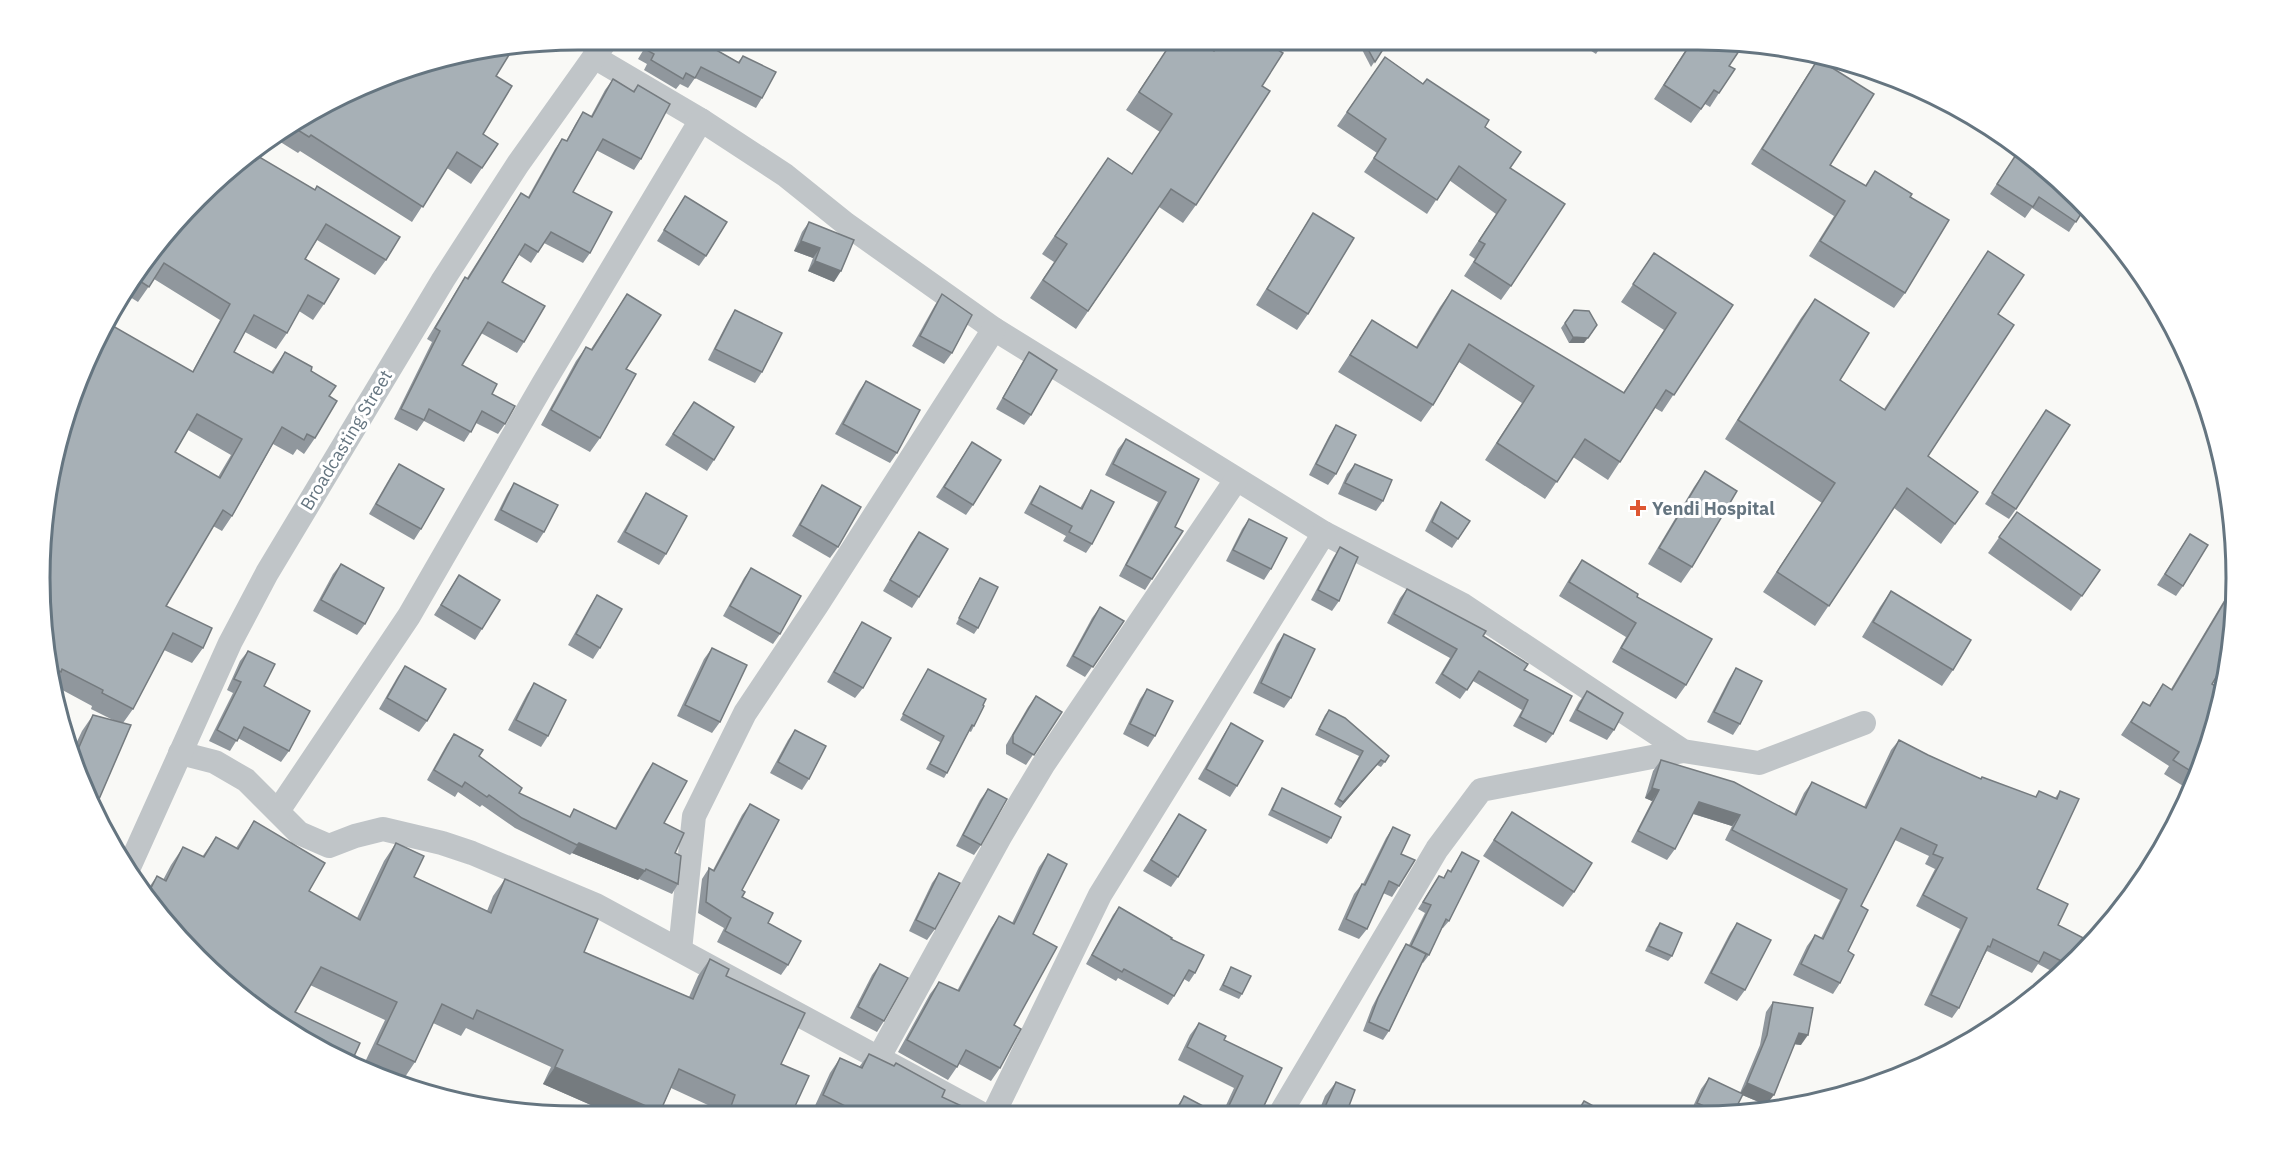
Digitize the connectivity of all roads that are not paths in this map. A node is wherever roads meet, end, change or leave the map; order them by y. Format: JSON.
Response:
{"nodes":[{"id":1,"x":599,"y":50,"type":"edge"},
{"id":2,"x":603,"y":50,"type":"edge"},
{"id":3,"x":701,"y":120,"type":"junction"},
{"id":4,"x":994,"y":329,"type":"junction"},
{"id":5,"x":1236,"y":480,"type":"junction"},
{"id":6,"x":1324,"y":533,"type":"junction"},
{"id":7,"x":1864,"y":723,"type":"dead end"},
{"id":8,"x":1683,"y":751,"type":"junction"},
{"id":9,"x":180,"y":753,"type":"junction"},
{"id":10,"x":279,"y":811,"type":"junction"},
{"id":11,"x":132,"y":861,"type":"edge"},
{"id":12,"x":680,"y":950,"type":"junction"},
{"id":13,"x":879,"y":1057,"type":"junction"},
{"id":14,"x":968,"y":1106,"type":"edge"},
{"id":15,"x":997,"y":1106,"type":"edge"},
{"id":16,"x":1285,"y":1106,"type":"edge"}],
"edges":[{"from":1,"to":9,"type":"street","name":"Broadcasting Street"},
{"from":2,"to":3,"type":"street"},
{"from":3,"to":4,"type":"street"},
{"from":3,"to":10,"type":"street"},
{"from":4,"to":5,"type":"street"},
{"from":4,"to":12,"type":"street"},
{"from":5,"to":6,"type":"street"},
{"from":5,"to":13,"type":"street"},
{"from":6,"to":8,"type":"street"},
{"from":6,"to":15,"type":"street"},
{"from":7,"to":8,"type":"street"},
{"from":8,"to":16,"type":"street"},
{"from":9,"to":10,"type":"street"},
{"from":9,"to":11,"type":"street","name":"Broadcasting Street"},
{"from":10,"to":12,"type":"street"},
{"from":12,"to":13,"type":"street"},
{"from":13,"to":14,"type":"street"}]}
